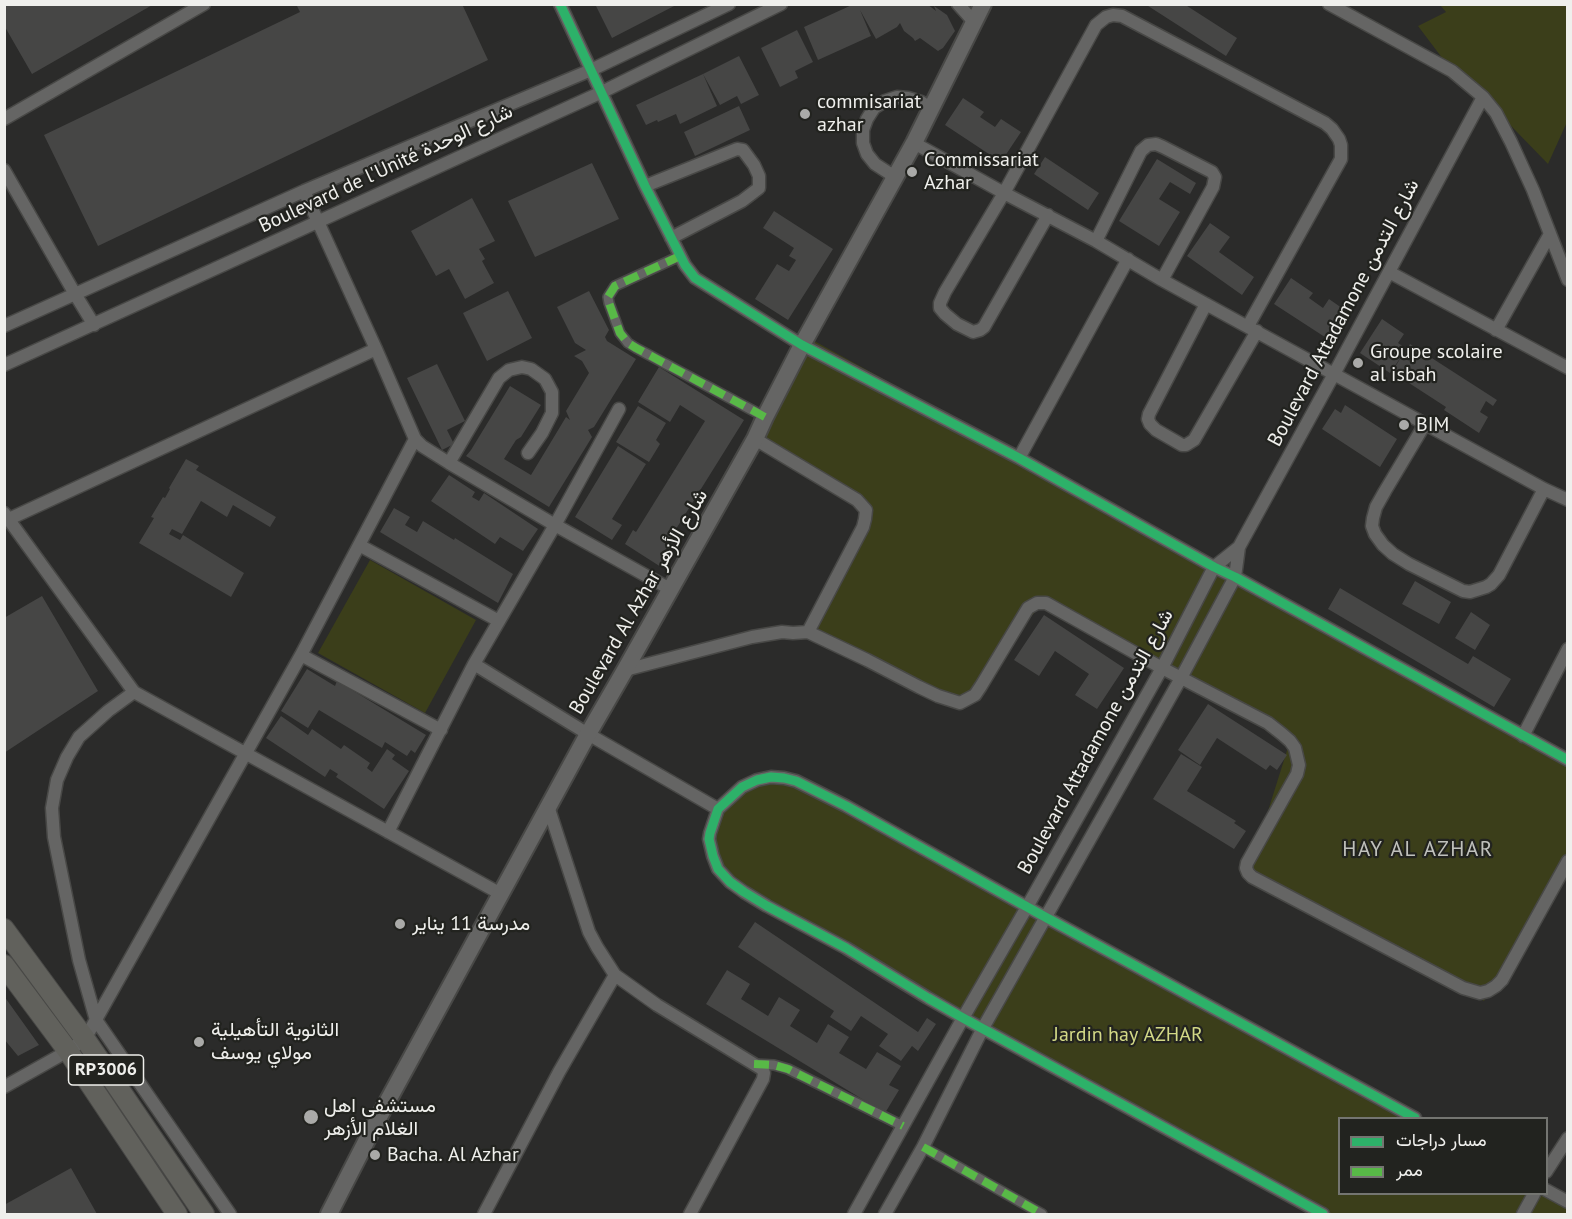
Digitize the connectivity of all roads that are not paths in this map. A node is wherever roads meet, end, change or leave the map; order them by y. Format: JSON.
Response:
{"nodes":[{"id":1,"x":204,"y":4,"type":"edge"},
{"id":2,"x":560,"y":4,"type":"edge"},
{"id":3,"x":729,"y":4,"type":"edge"},
{"id":4,"x":781,"y":4,"type":"edge"},
{"id":5,"x":958,"y":4,"type":"edge"},
{"id":6,"x":1329,"y":4,"type":"edge"},
{"id":7,"x":980,"y":10,"type":"edge"},
{"id":8,"x":591,"y":70,"type":"junction"},
{"id":9,"x":602,"y":92,"type":"junction"},
{"id":10,"x":1483,"y":97,"type":"junction"},
{"id":11,"x":931,"y":109,"type":"junction"},
{"id":12,"x":4,"y":119,"type":"edge"},
{"id":13,"x":914,"y":143,"type":"junction"},
{"id":14,"x":4,"y":170,"type":"edge"},
{"id":15,"x":895,"y":177,"type":"junction"},
{"id":16,"x":645,"y":186,"type":"junction"},
{"id":17,"x":304,"y":191,"type":"junction"},
{"id":18,"x":1004,"y":193,"type":"junction"},
{"id":19,"x":1048,"y":215,"type":"junction"},
{"id":20,"x":318,"y":221,"type":"junction"},
{"id":21,"x":1550,"y":234,"type":"junction"},
{"id":22,"x":671,"y":238,"type":"junction"},
{"id":23,"x":1096,"y":241,"type":"junction"},
{"id":24,"x":680,"y":256,"type":"junction"},
{"id":25,"x":1128,"y":259,"type":"junction"},
{"id":26,"x":1389,"y":272,"type":"junction"},
{"id":27,"x":1162,"y":280,"type":"junction"},
{"id":28,"x":1568,"y":280,"type":"edge"},
{"id":29,"x":75,"y":294,"type":"junction"},
{"id":30,"x":1206,"y":304,"type":"junction"},
{"id":31,"x":94,"y":325,"type":"junction"},
{"id":32,"x":4,"y":326,"type":"edge"},
{"id":33,"x":1253,"y":329,"type":"junction"},
{"id":34,"x":1496,"y":330,"type":"junction"},
{"id":35,"x":802,"y":345,"type":"junction"},
{"id":36,"x":376,"y":349,"type":"junction"},
{"id":37,"x":4,"y":365,"type":"edge"},
{"id":38,"x":1568,"y":368,"type":"edge"},
{"id":39,"x":1334,"y":374,"type":"junction"},
{"id":40,"x":619,"y":409,"type":"dead end"},
{"id":41,"x":765,"y":417,"type":"junction"},
{"id":42,"x":1425,"y":424,"type":"junction"},
{"id":43,"x":755,"y":439,"type":"junction"},
{"id":44,"x":415,"y":440,"type":"junction"},
{"id":45,"x":528,"y":453,"type":"dead end"},
{"id":46,"x":1019,"y":458,"type":"junction"},
{"id":47,"x":449,"y":463,"type":"junction"},
{"id":48,"x":1544,"y":489,"type":"junction"},
{"id":49,"x":1568,"y":500,"type":"edge"},
{"id":50,"x":7,"y":516,"type":"edge"},
{"id":51,"x":555,"y":525,"type":"junction"},
{"id":52,"x":359,"y":545,"type":"junction"},
{"id":53,"x":1239,"y":548,"type":"junction"},
{"id":54,"x":1214,"y":567,"type":"junction"},
{"id":55,"x":1235,"y":578,"type":"junction"},
{"id":56,"x":670,"y":590,"type":"junction"},
{"id":57,"x":499,"y":621,"type":"junction"},
{"id":58,"x":808,"y":632,"type":"junction"},
{"id":59,"x":1568,"y":649,"type":"edge"},
{"id":60,"x":301,"y":655,"type":"junction"},
{"id":61,"x":474,"y":664,"type":"junction"},
{"id":62,"x":1162,"y":668,"type":"junction"},
{"id":63,"x":625,"y":670,"type":"junction"},
{"id":64,"x":1181,"y":678,"type":"junction"},
{"id":65,"x":134,"y":692,"type":"junction"},
{"id":66,"x":441,"y":729,"type":"junction"},
{"id":67,"x":588,"y":734,"type":"junction"},
{"id":68,"x":1523,"y":736,"type":"junction"},
{"id":69,"x":246,"y":753,"type":"junction"},
{"id":70,"x":1568,"y":760,"type":"edge"},
{"id":71,"x":549,"y":806,"type":"junction"},
{"id":72,"x":718,"y":809,"type":"junction"},
{"id":73,"x":388,"y":832,"type":"junction"},
{"id":74,"x":1568,"y":861,"type":"edge"},
{"id":75,"x":501,"y":894,"type":"junction"},
{"id":76,"x":1027,"y":907,"type":"junction"},
{"id":77,"x":1047,"y":918,"type":"junction"},
{"id":78,"x":4,"y":929,"type":"edge"},
{"id":79,"x":4,"y":965,"type":"edge"},
{"id":80,"x":615,"y":975,"type":"junction"},
{"id":81,"x":963,"y":1017,"type":"junction"},
{"id":82,"x":96,"y":1020,"type":"junction"},
{"id":83,"x":983,"y":1028,"type":"junction"},
{"id":84,"x":85,"y":1039,"type":"junction"},
{"id":85,"x":68,"y":1051,"type":"junction"},
{"id":86,"x":754,"y":1064,"type":"junction"},
{"id":87,"x":4,"y":1087,"type":"edge"},
{"id":88,"x":1411,"y":1117,"type":"edge"},
{"id":89,"x":903,"y":1126,"type":"junction"},
{"id":90,"x":1568,"y":1138,"type":"edge"},
{"id":91,"x":922,"y":1147,"type":"junction"},
{"id":92,"x":1548,"y":1169,"type":"edge"},
{"id":93,"x":1548,"y":1191,"type":"edge"},
{"id":94,"x":1533,"y":1195,"type":"edge"},
{"id":95,"x":1568,"y":1202,"type":"edge"},
{"id":96,"x":177,"y":1215,"type":"edge"},
{"id":97,"x":204,"y":1215,"type":"edge"},
{"id":98,"x":230,"y":1215,"type":"edge"},
{"id":99,"x":329,"y":1215,"type":"edge"},
{"id":100,"x":484,"y":1215,"type":"edge"},
{"id":101,"x":690,"y":1215,"type":"edge"},
{"id":102,"x":855,"y":1215,"type":"edge"},
{"id":103,"x":885,"y":1215,"type":"edge"},
{"id":104,"x":1042,"y":1215,"type":"edge"},
{"id":105,"x":1323,"y":1215,"type":"edge"},
{"id":106,"x":1523,"y":1215,"type":"edge"}],
"edges":[{"from":1,"to":12,"type":"street"},
{"from":2,"to":8,"type":"street"},
{"from":3,"to":8,"type":"street","name":"Boulevard de l'Unité شارع الوحدة"},
{"from":4,"to":9,"type":"street","name":"Boulevard de l'Unité شارع الوحدة"},
{"from":5,"to":7,"type":"street"},
{"from":6,"to":10,"type":"street"},
{"from":7,"to":11,"type":"main road","name":"Boulevard Al Azhar شارع الأزهر"},
{"from":8,"to":9,"type":"street"},
{"from":8,"to":17,"type":"street","name":"Boulevard de l'Unité شارع الوحدة"},
{"from":9,"to":16,"type":"street"},
{"from":9,"to":20,"type":"street","name":"Boulevard de l'Unité شارع الوحدة"},
{"from":10,"to":21,"type":"street"},
{"from":10,"to":26,"type":"street","name":"Boulevard Attadamone شارع التدمن"},
{"from":11,"to":13,"type":"main road","name":"Boulevard Al Azhar شارع الأزهر"},
{"from":11,"to":15,"type":"street"},
{"from":13,"to":15,"type":"main road","name":"Boulevard Al Azhar شارع الأزهر"},
{"from":13,"to":18,"type":"street"},
{"from":14,"to":29,"type":"street"},
{"from":15,"to":35,"type":"main road","name":"Boulevard Al Azhar شارع الأزهر"},
{"from":16,"to":22,"type":"street"},
{"from":16,"to":22,"type":"street"},
{"from":17,"to":20,"type":"street"},
{"from":17,"to":29,"type":"street","name":"Boulevard de l'Unité شارع الوحدة"},
{"from":18,"to":19,"type":"street"},
{"from":18,"to":19,"type":"street"},
{"from":18,"to":33,"type":"street"},
{"from":19,"to":23,"type":"street"},
{"from":20,"to":31,"type":"street","name":"Boulevard de l'Unité شارع الوحدة"},
{"from":20,"to":36,"type":"street"},
{"from":21,"to":28,"type":"street"},
{"from":21,"to":34,"type":"street"},
{"from":22,"to":24,"type":"street"},
{"from":23,"to":25,"type":"street"},
{"from":23,"to":27,"type":"street"},
{"from":24,"to":35,"type":"street"},
{"from":24,"to":41,"type":"street"},
{"from":25,"to":27,"type":"street"},
{"from":25,"to":46,"type":"street"},
{"from":26,"to":34,"type":"street"},
{"from":26,"to":39,"type":"street","name":"Boulevard Attadamone شارع التدمن"},
{"from":27,"to":30,"type":"street"},
{"from":29,"to":31,"type":"street"},
{"from":29,"to":32,"type":"street","name":"Boulevard de l'Unité شارع الوحدة"},
{"from":30,"to":33,"type":"street"},
{"from":30,"to":33,"type":"street"},
{"from":31,"to":37,"type":"street","name":"Boulevard de l'Unité شارع الوحدة"},
{"from":33,"to":39,"type":"street"},
{"from":34,"to":38,"type":"street"},
{"from":35,"to":41,"type":"main road","name":"Boulevard Al Azhar شارع الأزهر"},
{"from":35,"to":46,"type":"street"},
{"from":36,"to":44,"type":"street"},
{"from":36,"to":50,"type":"street"},
{"from":39,"to":42,"type":"street"},
{"from":39,"to":53,"type":"street","name":"Boulevard Attadamone شارع التدمن"},
{"from":40,"to":51,"type":"street"},
{"from":41,"to":43,"type":"main road","name":"Boulevard Al Azhar شارع الأزهر"},
{"from":42,"to":48,"type":"street"},
{"from":42,"to":48,"type":"street"},
{"from":43,"to":56,"type":"main road","name":"Boulevard Al Azhar شارع الأزهر"},
{"from":43,"to":58,"type":"street"},
{"from":44,"to":47,"type":"street"},
{"from":44,"to":52,"type":"street"},
{"from":45,"to":47,"type":"street"},
{"from":46,"to":54,"type":"street"},
{"from":47,"to":51,"type":"street"},
{"from":48,"to":49,"type":"street"},
{"from":50,"to":65,"type":"street"},
{"from":51,"to":56,"type":"street"},
{"from":51,"to":57,"type":"street"},
{"from":52,"to":57,"type":"street"},
{"from":52,"to":60,"type":"street"},
{"from":53,"to":54,"type":"street","name":"Boulevard Attadamone شارع التدمن"},
{"from":53,"to":55,"type":"street","name":"Boulevard Attadamone شارع التدمن"},
{"from":54,"to":55,"type":"street"},
{"from":54,"to":62,"type":"street","name":"Boulevard Attadamone شارع التدمن"},
{"from":55,"to":64,"type":"street","name":"Boulevard Attadamone شارع التدمن"},
{"from":55,"to":68,"type":"street"},
{"from":56,"to":63,"type":"main road","name":"Boulevard Al Azhar شارع الأزهر"},
{"from":57,"to":61,"type":"street"},
{"from":58,"to":62,"type":"street"},
{"from":58,"to":63,"type":"street"},
{"from":59,"to":68,"type":"street"},
{"from":60,"to":66,"type":"street"},
{"from":60,"to":69,"type":"street"},
{"from":61,"to":66,"type":"street"},
{"from":61,"to":67,"type":"street"},
{"from":62,"to":64,"type":"street"},
{"from":62,"to":76,"type":"street","name":"Boulevard Attadamone شارع التدمن"},
{"from":63,"to":67,"type":"main road","name":"Boulevard Al Azhar شارع الأزهر"},
{"from":64,"to":74,"type":"street"},
{"from":64,"to":77,"type":"street","name":"Boulevard Attadamone شارع التدمن"},
{"from":65,"to":69,"type":"street"},
{"from":65,"to":82,"type":"street"},
{"from":66,"to":73,"type":"street"},
{"from":67,"to":71,"type":"main road","name":"Boulevard Al Azhar شارع الأزهر"},
{"from":67,"to":72,"type":"street"},
{"from":68,"to":70,"type":"street"},
{"from":69,"to":73,"type":"street"},
{"from":69,"to":82,"type":"street"},
{"from":71,"to":75,"type":"main road","name":"Boulevard Al Azhar شارع الأزهر"},
{"from":71,"to":80,"type":"street"},
{"from":72,"to":76,"type":"street"},
{"from":72,"to":81,"type":"street"},
{"from":73,"to":75,"type":"street"},
{"from":75,"to":99,"type":"main road","name":"Boulevard Al Azhar شارع الأزهر"},
{"from":76,"to":77,"type":"street"},
{"from":76,"to":81,"type":"street","name":"Boulevard Attadamone شارع التدمن"},
{"from":77,"to":83,"type":"street","name":"Boulevard Attadamone شارع التدمن"},
{"from":77,"to":88,"type":"street"},
{"from":78,"to":84,"type":"main road","number":"RP3006"},
{"from":79,"to":85,"type":"main road","number":"RP3006"},
{"from":80,"to":86,"type":"street"},
{"from":80,"to":100,"type":"street"},
{"from":81,"to":83,"type":"street"},
{"from":81,"to":89,"type":"street","name":"Boulevard Attadamone شارع التدمن"},
{"from":82,"to":84,"type":"street"},
{"from":82,"to":98,"type":"street"},
{"from":83,"to":91,"type":"street","name":"Boulevard Attadamone شارع التدمن"},
{"from":83,"to":105,"type":"street"},
{"from":84,"to":85,"type":"street"},
{"from":84,"to":97,"type":"main road","number":"RP3006"},
{"from":85,"to":87,"type":"street"},
{"from":85,"to":96,"type":"main road","number":"RP3006"},
{"from":86,"to":89,"type":"street"},
{"from":86,"to":101,"type":"street"},
{"from":89,"to":102,"type":"street","name":"Boulevard Attadamone شارع التدمن"},
{"from":90,"to":92,"type":"street"},
{"from":91,"to":103,"type":"street","name":"Boulevard Attadamone شارع التدمن"},
{"from":91,"to":104,"type":"street"},
{"from":93,"to":95,"type":"street"},
{"from":94,"to":106,"type":"street"}]}
